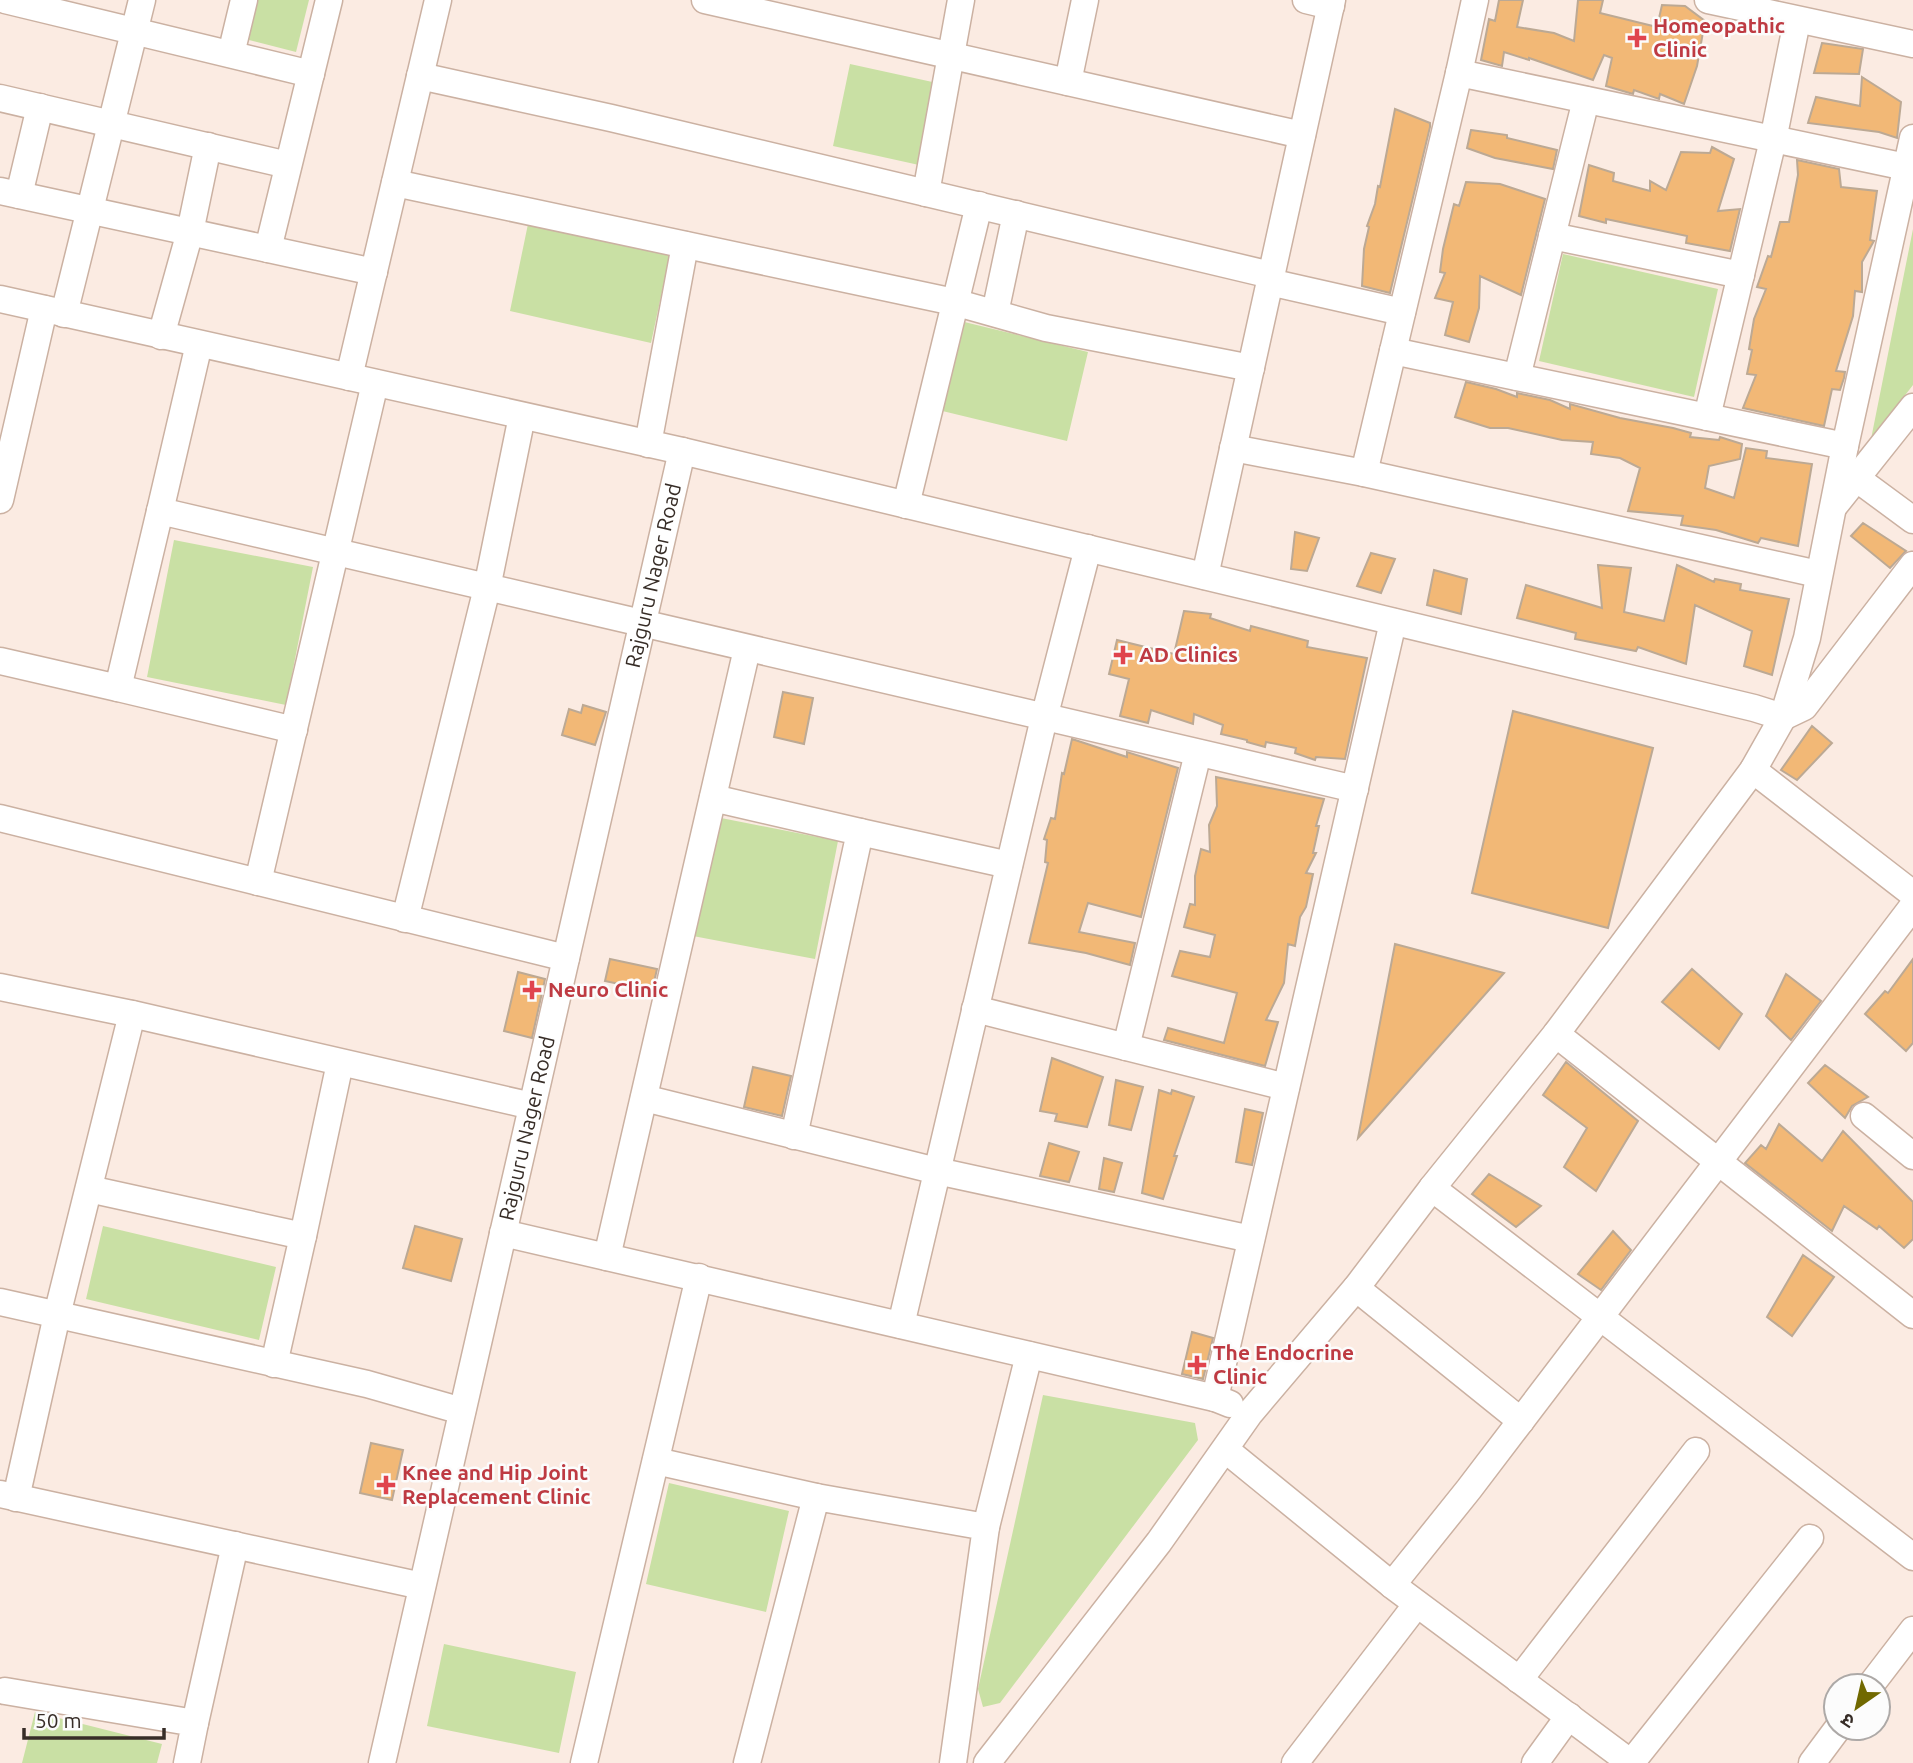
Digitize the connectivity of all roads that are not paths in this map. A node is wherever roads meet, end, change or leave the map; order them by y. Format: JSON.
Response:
{"nodes":[{"id":1,"x":142,"y":0,"type":"edge"},
{"id":2,"x":244,"y":0,"type":"edge"},
{"id":3,"x":329,"y":0,"type":"edge"},
{"id":4,"x":438,"y":0,"type":"edge"},
{"id":5,"x":705,"y":0,"type":"edge"},
{"id":6,"x":961,"y":0,"type":"edge"},
{"id":7,"x":1085,"y":0,"type":"edge"},
{"id":8,"x":1475,"y":0,"type":"edge"},
{"id":9,"x":1708,"y":0,"type":"edge"},
{"id":10,"x":23,"y":2,"type":"edge"},
{"id":11,"x":1323,"y":2,"type":"edge"},
{"id":12,"x":1797,"y":21,"type":"junction"},
{"id":13,"x":135,"y":30,"type":"junction"},
{"id":14,"x":1913,"y":44,"type":"edge"},
{"id":15,"x":232,"y":54,"type":"junction"},
{"id":16,"x":950,"y":55,"type":"junction"},
{"id":17,"x":1459,"y":73,"type":"junction"},
{"id":18,"x":311,"y":74,"type":"junction"},
{"id":19,"x":420,"y":76,"type":"junction"},
{"id":20,"x":1068,"y":82,"type":"junction"},
{"id":21,"x":0,"y":98,"type":"edge"},
{"id":22,"x":1586,"y":100,"type":"junction"},
{"id":23,"x":40,"y":107,"type":"junction"},
{"id":24,"x":112,"y":123,"type":"junction"},
{"id":25,"x":1302,"y":135,"type":"junction"},
{"id":26,"x":1913,"y":138,"type":"edge"},
{"id":27,"x":1773,"y":141,"type":"junction"},
{"id":28,"x":208,"y":146,"type":"junction"},
{"id":29,"x":288,"y":165,"type":"junction"},
{"id":30,"x":1907,"y":176,"type":"edge"},
{"id":31,"x":395,"y":183,"type":"junction"},
{"id":32,"x":9,"y":193,"type":"edge"},
{"id":33,"x":926,"y":193,"type":"junction"},
{"id":34,"x":979,"y":205,"type":"junction"},
{"id":35,"x":91,"y":210,"type":"junction"},
{"id":36,"x":1016,"y":215,"type":"junction"},
{"id":37,"x":190,"y":232,"type":"junction"},
{"id":38,"x":1552,"y":236,"type":"junction"},
{"id":39,"x":685,"y":245,"type":"junction"},
{"id":40,"x":268,"y":249,"type":"junction"},
{"id":41,"x":374,"y":272,"type":"junction"},
{"id":42,"x":1741,"y":275,"type":"junction"},
{"id":43,"x":1270,"y":279,"type":"junction"},
{"id":44,"x":0,"y":299,"type":"edge"},
{"id":45,"x":954,"y":302,"type":"junction"},
{"id":46,"x":54,"y":312,"type":"junction"},
{"id":47,"x":1402,"y":312,"type":"junction"},
{"id":48,"x":995,"y":313,"type":"junction"},
{"id":49,"x":161,"y":336,"type":"junction"},
{"id":50,"x":199,"y":344,"type":"junction"},
{"id":51,"x":1393,"y":351,"type":"junction"},
{"id":52,"x":1251,"y":368,"type":"junction"},
{"id":53,"x":1517,"y":377,"type":"junction"},
{"id":54,"x":362,"y":380,"type":"junction"},
{"id":55,"x":1913,"y":407,"type":"edge"},
{"id":56,"x":522,"y":416,"type":"junction"},
{"id":57,"x":1707,"y":417,"type":"junction"},
{"id":58,"x":9,"y":419,"type":"edge"},
{"id":59,"x":648,"y":444,"type":"junction"},
{"id":60,"x":1845,"y":446,"type":"junction"},
{"id":61,"x":1233,"y":448,"type":"junction"},
{"id":62,"x":682,"y":451,"type":"junction"},
{"id":63,"x":1364,"y":473,"type":"junction"},
{"id":64,"x":1856,"y":478,"type":"junction"},
{"id":65,"x":0,"y":500,"type":"edge"},
{"id":66,"x":906,"y":505,"type":"junction"},
{"id":67,"x":1832,"y":509,"type":"junction"},
{"id":68,"x":160,"y":511,"type":"junction"},
{"id":69,"x":1913,"y":520,"type":"edge"},
{"id":70,"x":1087,"y":548,"type":"junction"},
{"id":71,"x":335,"y":552,"type":"junction"},
{"id":72,"x":1913,"y":565,"type":"edge"},
{"id":73,"x":1818,"y":574,"type":"junction"},
{"id":74,"x":1205,"y":576,"type":"junction"},
{"id":75,"x":487,"y":588,"type":"junction"},
{"id":76,"x":1393,"y":622,"type":"junction"},
{"id":77,"x":642,"y":624,"type":"junction"},
{"id":78,"x":747,"y":649,"type":"junction"},
{"id":79,"x":0,"y":661,"type":"edge"},
{"id":80,"x":118,"y":688,"type":"junction"},
{"id":81,"x":1783,"y":717,"type":"junction"},
{"id":82,"x":1044,"y":718,"type":"junction"},
{"id":83,"x":294,"y":730,"type":"junction"},
{"id":84,"x":1198,"y":753,"type":"junction"},
{"id":85,"x":1753,"y":770,"type":"junction"},
{"id":86,"x":1355,"y":789,"type":"junction"},
{"id":87,"x":713,"y":798,"type":"junction"},
{"id":88,"x":0,"y":818,"type":"edge"},
{"id":89,"x":860,"y":832,"type":"junction"},
{"id":90,"x":1009,"y":865,"type":"junction"},
{"id":91,"x":258,"y":882,"type":"junction"},
{"id":92,"x":1913,"y":894,"type":"edge"},
{"id":93,"x":1913,"y":906,"type":"edge"},
{"id":94,"x":405,"y":919,"type":"junction"},
{"id":95,"x":566,"y":958,"type":"junction"},
{"id":96,"x":0,"y":987,"type":"edge"},
{"id":97,"x":975,"y":1009,"type":"junction"},
{"id":98,"x":132,"y":1014,"type":"junction"},
{"id":99,"x":1556,"y":1034,"type":"junction"},
{"id":100,"x":1126,"y":1047,"type":"junction"},
{"id":101,"x":340,"y":1063,"type":"junction"},
{"id":102,"x":1286,"y":1087,"type":"junction"},
{"id":103,"x":644,"y":1098,"type":"junction"},
{"id":104,"x":532,"y":1106,"type":"junction"},
{"id":105,"x":1864,"y":1116,"type":"dead end"},
{"id":106,"x":794,"y":1136,"type":"junction"},
{"id":107,"x":1913,"y":1156,"type":"edge"},
{"id":108,"x":1719,"y":1162,"type":"junction"},
{"id":109,"x":937,"y":1171,"type":"junction"},
{"id":110,"x":1432,"y":1188,"type":"junction"},
{"id":111,"x":89,"y":1189,"type":"junction"},
{"id":112,"x":503,"y":1233,"type":"junction"},
{"id":113,"x":303,"y":1236,"type":"junction"},
{"id":114,"x":1251,"y":1239,"type":"junction"},
{"id":115,"x":607,"y":1257,"type":"junction"},
{"id":116,"x":699,"y":1278,"type":"junction"},
{"id":117,"x":1356,"y":1288,"type":"junction"},
{"id":118,"x":0,"y":1302,"type":"edge"},
{"id":119,"x":1913,"y":1314,"type":"edge"},
{"id":120,"x":57,"y":1315,"type":"junction"},
{"id":121,"x":1599,"y":1317,"type":"junction"},
{"id":122,"x":901,"y":1325,"type":"junction"},
{"id":123,"x":1029,"y":1355,"type":"junction"},
{"id":124,"x":274,"y":1364,"type":"junction"},
{"id":125,"x":1215,"y":1398,"type":"junction"},
{"id":126,"x":462,"y":1411,"type":"junction"},
{"id":127,"x":1250,"y":1413,"type":"junction"},
{"id":128,"x":1521,"y":1421,"type":"junction"},
{"id":129,"x":1226,"y":1450,"type":"junction"},
{"id":130,"x":1696,"y":1451,"type":"dead end"},
{"id":131,"x":656,"y":1461,"type":"junction"},
{"id":132,"x":8,"y":1496,"type":"edge"},
{"id":133,"x":816,"y":1497,"type":"junction"},
{"id":134,"x":986,"y":1527,"type":"junction"},
{"id":135,"x":1810,"y":1538,"type":"dead end"},
{"id":136,"x":235,"y":1545,"type":"junction"},
{"id":137,"x":1913,"y":1557,"type":"edge"},
{"id":138,"x":1392,"y":1585,"type":"junction"},
{"id":139,"x":422,"y":1586,"type":"junction"},
{"id":140,"x":1417,"y":1604,"type":"junction"},
{"id":141,"x":1913,"y":1630,"type":"edge"},
{"id":142,"x":1881,"y":1672,"type":"edge"},
{"id":143,"x":1519,"y":1680,"type":"junction"},
{"id":144,"x":2,"y":1697,"type":"edge"},
{"id":145,"x":1569,"y":1716,"type":"junction"},
{"id":146,"x":195,"y":1723,"type":"junction"},
{"id":147,"x":1828,"y":1742,"type":"edge"},
{"id":148,"x":187,"y":1763,"type":"edge"},
{"id":149,"x":382,"y":1763,"type":"edge"},
{"id":150,"x":584,"y":1763,"type":"edge"},
{"id":151,"x":747,"y":1763,"type":"edge"},
{"id":152,"x":953,"y":1763,"type":"edge"},
{"id":153,"x":987,"y":1763,"type":"edge"},
{"id":154,"x":1295,"y":1763,"type":"edge"},
{"id":155,"x":1535,"y":1763,"type":"edge"},
{"id":156,"x":1631,"y":1763,"type":"edge"},
{"id":157,"x":1812,"y":1763,"type":"edge"}],
"edges":[{"from":1,"to":13,"type":"street"},
{"from":2,"to":15,"type":"street"},
{"from":3,"to":18,"type":"street"},
{"from":4,"to":19,"type":"street"},
{"from":5,"to":16,"type":"street"},
{"from":6,"to":16,"type":"street"},
{"from":7,"to":20,"type":"street"},
{"from":8,"to":17,"type":"street"},
{"from":9,"to":12,"type":"street"},
{"from":10,"to":13,"type":"street"},
{"from":11,"to":25,"type":"street"},
{"from":12,"to":14,"type":"street"},
{"from":12,"to":27,"type":"street"},
{"from":13,"to":15,"type":"street"},
{"from":13,"to":24,"type":"street"},
{"from":15,"to":18,"type":"street"},
{"from":16,"to":20,"type":"street"},
{"from":16,"to":33,"type":"street"},
{"from":17,"to":22,"type":"street"},
{"from":17,"to":47,"type":"street"},
{"from":18,"to":29,"type":"street"},
{"from":19,"to":31,"type":"street"},
{"from":19,"to":33,"type":"street"},
{"from":20,"to":25,"type":"street"},
{"from":21,"to":23,"type":"street"},
{"from":22,"to":27,"type":"street"},
{"from":22,"to":38,"type":"street"},
{"from":23,"to":24,"type":"street"},
{"from":23,"to":32,"type":"street"},
{"from":24,"to":28,"type":"street"},
{"from":24,"to":35,"type":"street"},
{"from":25,"to":43,"type":"street"},
{"from":26,"to":30,"type":"street"},
{"from":27,"to":30,"type":"street"},
{"from":27,"to":42,"type":"street"},
{"from":28,"to":29,"type":"street"},
{"from":28,"to":37,"type":"street"},
{"from":29,"to":40,"type":"street"},
{"from":30,"to":60,"type":"street"},
{"from":31,"to":39,"type":"street"},
{"from":31,"to":41,"type":"street"},
{"from":32,"to":35,"type":"street"},
{"from":33,"to":34,"type":"street"},
{"from":34,"to":36,"type":"street"},
{"from":34,"to":45,"type":"street"},
{"from":35,"to":37,"type":"street"},
{"from":35,"to":46,"type":"street"},
{"from":36,"to":43,"type":"street"},
{"from":36,"to":48,"type":"street"},
{"from":37,"to":40,"type":"street"},
{"from":37,"to":49,"type":"street"},
{"from":38,"to":42,"type":"street"},
{"from":38,"to":53,"type":"street"},
{"from":39,"to":45,"type":"street"},
{"from":39,"to":59,"type":"street"},
{"from":40,"to":41,"type":"street"},
{"from":41,"to":54,"type":"street"},
{"from":42,"to":57,"type":"street"},
{"from":43,"to":47,"type":"street"},
{"from":43,"to":52,"type":"street"},
{"from":44,"to":46,"type":"street"},
{"from":45,"to":48,"type":"street"},
{"from":45,"to":66,"type":"street"},
{"from":46,"to":49,"type":"street"},
{"from":46,"to":58,"type":"street"},
{"from":47,"to":51,"type":"street"},
{"from":48,"to":52,"type":"street"},
{"from":49,"to":50,"type":"street"},
{"from":50,"to":54,"type":"street"},
{"from":50,"to":68,"type":"street"},
{"from":51,"to":53,"type":"street"},
{"from":51,"to":63,"type":"street"},
{"from":52,"to":61,"type":"street"},
{"from":53,"to":57,"type":"street"},
{"from":54,"to":56,"type":"street"},
{"from":54,"to":71,"type":"street"},
{"from":55,"to":64,"type":"street"},
{"from":56,"to":59,"type":"street"},
{"from":56,"to":75,"type":"street"},
{"from":57,"to":60,"type":"street"},
{"from":58,"to":65,"type":"street"},
{"from":59,"to":62,"type":"street"},
{"from":60,"to":67,"type":"street"},
{"from":61,"to":63,"type":"street"},
{"from":61,"to":74,"type":"street"},
{"from":62,"to":66,"type":"street"},
{"from":62,"to":77,"type":"street","name":"Rajguru Nager Road"},
{"from":63,"to":73,"type":"street"},
{"from":64,"to":67,"type":"street"},
{"from":64,"to":69,"type":"street"},
{"from":66,"to":70,"type":"street"},
{"from":67,"to":73,"type":"street"},
{"from":68,"to":71,"type":"street"},
{"from":68,"to":80,"type":"street"},
{"from":70,"to":74,"type":"street"},
{"from":70,"to":82,"type":"street"},
{"from":71,"to":75,"type":"street"},
{"from":71,"to":83,"type":"street"},
{"from":72,"to":81,"type":"street"},
{"from":73,"to":81,"type":"street"},
{"from":74,"to":76,"type":"street"},
{"from":75,"to":77,"type":"street"},
{"from":75,"to":94,"type":"street"},
{"from":76,"to":81,"type":"street"},
{"from":76,"to":86,"type":"street"},
{"from":77,"to":78,"type":"street"},
{"from":77,"to":95,"type":"street","name":"Rajguru Nager Road"},
{"from":78,"to":82,"type":"street"},
{"from":78,"to":87,"type":"street"},
{"from":79,"to":80,"type":"street"},
{"from":80,"to":83,"type":"street"},
{"from":81,"to":85,"type":"street"},
{"from":82,"to":84,"type":"street"},
{"from":82,"to":90,"type":"street"},
{"from":83,"to":91,"type":"street"},
{"from":84,"to":86,"type":"street"},
{"from":84,"to":100,"type":"street"},
{"from":85,"to":92,"type":"street"},
{"from":85,"to":99,"type":"street"},
{"from":86,"to":102,"type":"street"},
{"from":87,"to":89,"type":"street"},
{"from":87,"to":103,"type":"street"},
{"from":88,"to":91,"type":"street"},
{"from":89,"to":90,"type":"street"},
{"from":89,"to":106,"type":"street"},
{"from":90,"to":97,"type":"street"},
{"from":91,"to":94,"type":"street"},
{"from":93,"to":108,"type":"street"},
{"from":94,"to":95,"type":"street"},
{"from":95,"to":104,"type":"street","name":"Rajguru Nager Road"},
{"from":96,"to":98,"type":"street"},
{"from":97,"to":100,"type":"street"},
{"from":97,"to":109,"type":"street"},
{"from":98,"to":101,"type":"street"},
{"from":98,"to":111,"type":"street"},
{"from":99,"to":108,"type":"street"},
{"from":99,"to":110,"type":"street"},
{"from":100,"to":102,"type":"street"},
{"from":101,"to":104,"type":"street"},
{"from":101,"to":113,"type":"street"},
{"from":102,"to":114,"type":"street"},
{"from":103,"to":106,"type":"street"},
{"from":103,"to":115,"type":"street"},
{"from":104,"to":112,"type":"street","name":"Rajguru Nager Road"},
{"from":105,"to":107,"type":"street"},
{"from":106,"to":109,"type":"street"},
{"from":108,"to":119,"type":"street"},
{"from":108,"to":121,"type":"street"},
{"from":109,"to":114,"type":"street"},
{"from":109,"to":122,"type":"street"},
{"from":110,"to":117,"type":"street"},
{"from":110,"to":121,"type":"street"},
{"from":111,"to":113,"type":"street"},
{"from":111,"to":120,"type":"street"},
{"from":112,"to":115,"type":"street"},
{"from":112,"to":126,"type":"street","name":"Rajguru Nager Road"},
{"from":113,"to":124,"type":"street"},
{"from":114,"to":125,"type":"street"},
{"from":115,"to":116,"type":"street"},
{"from":116,"to":122,"type":"street"},
{"from":116,"to":131,"type":"street"},
{"from":117,"to":127,"type":"street"},
{"from":117,"to":128,"type":"street"},
{"from":118,"to":120,"type":"street"},
{"from":120,"to":124,"type":"street"},
{"from":120,"to":132,"type":"street"},
{"from":121,"to":128,"type":"street"},
{"from":121,"to":137,"type":"street"},
{"from":122,"to":123,"type":"street"},
{"from":123,"to":125,"type":"street"},
{"from":123,"to":134,"type":"street"},
{"from":124,"to":126,"type":"street"},
{"from":125,"to":127,"type":"street"},
{"from":126,"to":139,"type":"street","name":"Rajguru Nager Road"},
{"from":127,"to":129,"type":"street"},
{"from":128,"to":138,"type":"street"},
{"from":129,"to":138,"type":"street"},
{"from":129,"to":153,"type":"street"},
{"from":130,"to":143,"type":"street"},
{"from":131,"to":133,"type":"street"},
{"from":131,"to":150,"type":"street"},
{"from":132,"to":136,"type":"street"},
{"from":133,"to":134,"type":"street"},
{"from":133,"to":151,"type":"street"},
{"from":134,"to":152,"type":"street"},
{"from":135,"to":156,"type":"street"},
{"from":136,"to":139,"type":"street"},
{"from":136,"to":146,"type":"street"},
{"from":138,"to":140,"type":"street"},
{"from":139,"to":149,"type":"street","name":"Rajguru Nager Road"},
{"from":140,"to":143,"type":"street"},
{"from":140,"to":154,"type":"street"},
{"from":141,"to":142,"type":"street"},
{"from":143,"to":145,"type":"street"},
{"from":144,"to":146,"type":"street"},
{"from":145,"to":155,"type":"street"},
{"from":145,"to":156,"type":"street"},
{"from":146,"to":148,"type":"street"},
{"from":147,"to":157,"type":"street"}]}
